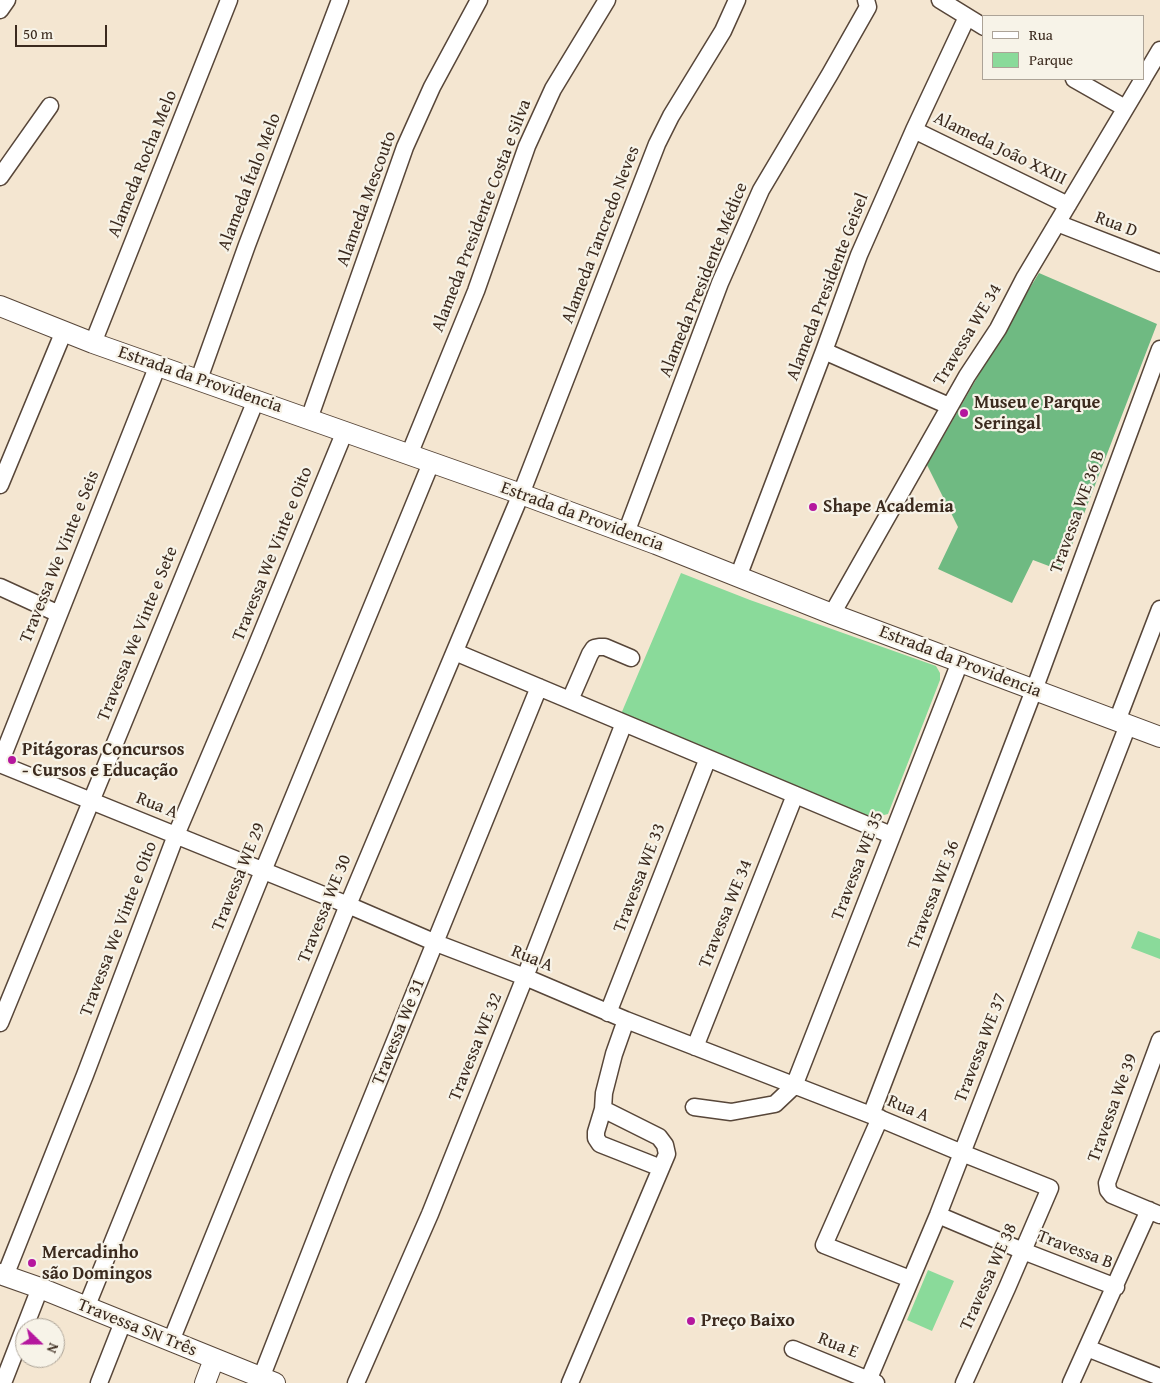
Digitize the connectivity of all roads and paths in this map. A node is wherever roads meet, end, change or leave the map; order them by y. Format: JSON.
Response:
{"nodes":[{"id":1,"x":7,"y":0,"type":"edge"},
{"id":2,"x":340,"y":0,"type":"edge"},
{"id":3,"x":479,"y":0,"type":"edge"},
{"id":4,"x":607,"y":0,"type":"edge"},
{"id":5,"x":736,"y":0,"type":"edge"},
{"id":6,"x":866,"y":0,"type":"edge"},
{"id":7,"x":940,"y":0,"type":"edge"},
{"id":8,"x":228,"y":1,"type":"edge"},
{"id":9,"x":0,"y":10,"type":"edge"},
{"id":10,"x":966,"y":17,"type":"junction"},
{"id":11,"x":982,"y":26,"type":"edge"},
{"id":12,"x":1160,"y":50,"type":"edge"},
{"id":13,"x":1145,"y":75,"type":"edge"},
{"id":14,"x":1076,"y":80,"type":"edge"},
{"id":15,"x":1142,"y":80,"type":"edge"},
{"id":16,"x":50,"y":106,"type":"dead end"},
{"id":17,"x":1125,"y":108,"type":"junction"},
{"id":18,"x":914,"y":130,"type":"junction"},
{"id":19,"x":0,"y":177,"type":"edge"},
{"id":20,"x":1068,"y":205,"type":"junction"},
{"id":21,"x":1057,"y":223,"type":"junction"},
{"id":22,"x":1160,"y":263,"type":"edge"},
{"id":23,"x":0,"y":306,"type":"edge"},
{"id":24,"x":64,"y":332,"type":"junction"},
{"id":25,"x":93,"y":343,"type":"junction"},
{"id":26,"x":1160,"y":349,"type":"edge"},
{"id":27,"x":824,"y":351,"type":"junction"},
{"id":28,"x":158,"y":366,"type":"junction"},
{"id":29,"x":199,"y":380,"type":"junction"},
{"id":30,"x":256,"y":400,"type":"junction"},
{"id":31,"x":949,"y":406,"type":"junction"},
{"id":32,"x":310,"y":419,"type":"junction"},
{"id":33,"x":344,"y":432,"type":"junction"},
{"id":34,"x":409,"y":454,"type":"junction"},
{"id":35,"x":431,"y":463,"type":"junction"},
{"id":36,"x":0,"y":485,"type":"edge"},
{"id":37,"x":521,"y":494,"type":"junction"},
{"id":38,"x":626,"y":533,"type":"junction"},
{"id":39,"x":738,"y":577,"type":"junction"},
{"id":40,"x":0,"y":587,"type":"edge"},
{"id":41,"x":1160,"y":609,"type":"edge"},
{"id":42,"x":59,"y":614,"type":"junction"},
{"id":43,"x":832,"y":614,"type":"junction"},
{"id":44,"x":455,"y":652,"type":"junction"},
{"id":45,"x":631,"y":658,"type":"dead end"},
{"id":46,"x":960,"y":662,"type":"junction"},
{"id":47,"x":539,"y":687,"type":"junction"},
{"id":48,"x":1034,"y":690,"type":"junction"},
{"id":49,"x":570,"y":700,"type":"junction"},
{"id":50,"x":624,"y":723,"type":"junction"},
{"id":51,"x":1123,"y":723,"type":"junction"},
{"id":52,"x":1160,"y":737,"type":"edge"},
{"id":53,"x":708,"y":758,"type":"junction"},
{"id":54,"x":0,"y":764,"type":"edge"},
{"id":55,"x":795,"y":794,"type":"junction"},
{"id":56,"x":90,"y":801,"type":"junction"},
{"id":57,"x":891,"y":835,"type":"junction"},
{"id":58,"x":176,"y":836,"type":"junction"},
{"id":59,"x":262,"y":871,"type":"junction"},
{"id":60,"x":348,"y":905,"type":"junction"},
{"id":61,"x":436,"y":943,"type":"junction"},
{"id":62,"x":525,"y":977,"type":"junction"},
{"id":63,"x":608,"y":1013,"type":"junction"},
{"id":64,"x":626,"y":1020,"type":"junction"},
{"id":65,"x":0,"y":1023,"type":"edge"},
{"id":66,"x":1160,"y":1040,"type":"edge"},
{"id":67,"x":694,"y":1047,"type":"junction"},
{"id":68,"x":794,"y":1086,"type":"junction"},
{"id":69,"x":694,"y":1107,"type":"dead end"},
{"id":70,"x":603,"y":1109,"type":"junction"},
{"id":71,"x":875,"y":1117,"type":"junction"},
{"id":72,"x":962,"y":1153,"type":"junction"},
{"id":73,"x":661,"y":1168,"type":"junction"},
{"id":74,"x":1050,"y":1188,"type":"joint"},
{"id":75,"x":1155,"y":1213,"type":"edge"},
{"id":76,"x":938,"y":1215,"type":"junction"},
{"id":77,"x":1023,"y":1251,"type":"junction"},
{"id":78,"x":2,"y":1275,"type":"edge"},
{"id":79,"x":910,"y":1279,"type":"junction"},
{"id":80,"x":1116,"y":1287,"type":"junction"},
{"id":81,"x":40,"y":1288,"type":"junction"},
{"id":82,"x":86,"y":1308,"type":"junction"},
{"id":83,"x":123,"y":1322,"type":"junction"},
{"id":84,"x":170,"y":1341,"type":"junction"},
{"id":85,"x":1087,"y":1348,"type":"junction"},
{"id":86,"x":793,"y":1349,"type":"dead end"},
{"id":87,"x":214,"y":1359,"type":"junction"},
{"id":88,"x":1160,"y":1377,"type":"edge"},
{"id":89,"x":268,"y":1380,"type":"edge"},
{"id":90,"x":870,"y":1382,"type":"edge"},
{"id":91,"x":3,"y":1383,"type":"edge"},
{"id":92,"x":99,"y":1383,"type":"edge"},
{"id":93,"x":205,"y":1383,"type":"edge"},
{"id":94,"x":356,"y":1383,"type":"edge"},
{"id":95,"x":570,"y":1383,"type":"edge"},
{"id":96,"x":964,"y":1383,"type":"edge"},
{"id":97,"x":1071,"y":1383,"type":"edge"}],
"edges":[{"from":1,"to":9,"type":"street"},
{"from":2,"to":29,"type":"street","name":"Alameda Ítalo Melo"},
{"from":3,"to":32,"type":"street","name":"Alameda Mescouto"},
{"from":4,"to":34,"type":"street","name":"Alameda Presidente Costa e Silva"},
{"from":5,"to":37,"type":"street","name":"Alameda Tancredo Neves"},
{"from":6,"to":38,"type":"street","name":"Alameda Presidente Médice"},
{"from":7,"to":10,"type":"street"},
{"from":8,"to":25,"type":"street","name":"Alameda Rocha Melo"},
{"from":10,"to":11,"type":"street"},
{"from":10,"to":18,"type":"street","name":"Alameda Presidente Geisel"},
{"from":12,"to":13,"type":"street","name":"Travessa WE 34"},
{"from":14,"to":17,"type":"street"},
{"from":15,"to":17,"type":"street","name":"Travessa WE 34"},
{"from":16,"to":19,"type":"street"},
{"from":17,"to":20,"type":"street","name":"Travessa WE 34"},
{"from":18,"to":20,"type":"street","name":"Alameda João XXIII"},
{"from":18,"to":27,"type":"street","name":"Alameda Presidente Geisel"},
{"from":20,"to":21,"type":"street","name":"Travessa WE 34"},
{"from":21,"to":22,"type":"street","name":"Rua D"},
{"from":21,"to":31,"type":"street","name":"Travessa WE 34"},
{"from":23,"to":24,"type":"main road","name":"Estrada da Providencia"},
{"from":24,"to":25,"type":"main road","name":"Estrada da Providencia"},
{"from":24,"to":36,"type":"street"},
{"from":25,"to":28,"type":"main road","name":"Estrada da Providencia"},
{"from":26,"to":48,"type":"street","name":"Travessa WE 36 B"},
{"from":27,"to":31,"type":"street"},
{"from":27,"to":39,"type":"street","name":"Alameda Presidente Geisel"},
{"from":28,"to":29,"type":"main road","name":"Estrada da Providencia"},
{"from":28,"to":42,"type":"street","name":"Travessa We Vinte e Seis"},
{"from":29,"to":30,"type":"main road","name":"Estrada da Providencia"},
{"from":30,"to":32,"type":"main road","name":"Estrada da Providencia"},
{"from":30,"to":56,"type":"street","name":"Travessa We Vinte e Sete"},
{"from":31,"to":43,"type":"street","name":"Travessa WE 34"},
{"from":32,"to":33,"type":"main road","name":"Estrada da Providencia"},
{"from":33,"to":34,"type":"main road","name":"Estrada da Providencia"},
{"from":33,"to":58,"type":"street","name":"Travessa We Vinte e Oito"},
{"from":34,"to":35,"type":"main road","name":"Estrada da Providencia"},
{"from":35,"to":37,"type":"main road","name":"Estrada da Providencia"},
{"from":35,"to":59,"type":"street","name":"Travessa WE 29"},
{"from":37,"to":38,"type":"main road","name":"Estrada da Providencia"},
{"from":37,"to":44,"type":"street","name":"Travessa WE 30"},
{"from":38,"to":39,"type":"main road","name":"Estrada da Providencia"},
{"from":39,"to":43,"type":"main road","name":"Estrada da Providencia"},
{"from":40,"to":42,"type":"street"},
{"from":41,"to":51,"type":"street","name":"Travessa WE 37"},
{"from":42,"to":54,"type":"street","name":"Travessa We Vinte e Seis"},
{"from":43,"to":46,"type":"main road","name":"Estrada da Providencia"},
{"from":44,"to":47,"type":"street"},
{"from":44,"to":60,"type":"street","name":"Travessa WE 30"},
{"from":45,"to":49,"type":"street"},
{"from":46,"to":48,"type":"main road","name":"Estrada da Providencia"},
{"from":46,"to":57,"type":"street","name":"Travessa WE 35"},
{"from":47,"to":49,"type":"street"},
{"from":47,"to":61,"type":"street","name":"Travessa We 31"},
{"from":48,"to":51,"type":"main road","name":"Estrada da Providencia"},
{"from":48,"to":71,"type":"street","name":"Travessa WE 36"},
{"from":49,"to":50,"type":"street"},
{"from":50,"to":53,"type":"street"},
{"from":50,"to":62,"type":"street","name":"Travessa WE 32"},
{"from":51,"to":52,"type":"main road","name":"Estrada da Providencia"},
{"from":51,"to":72,"type":"street","name":"Travessa WE 37"},
{"from":53,"to":55,"type":"street"},
{"from":53,"to":63,"type":"street","name":"Travessa WE 33"},
{"from":54,"to":56,"type":"street","name":"Rua A"},
{"from":55,"to":57,"type":"street"},
{"from":55,"to":67,"type":"street","name":"Travessa WE 34"},
{"from":56,"to":58,"type":"street","name":"Rua A"},
{"from":56,"to":65,"type":"street","name":"Travessa We Vinte e Sete"},
{"from":57,"to":68,"type":"street","name":"Travessa WE 35"},
{"from":58,"to":59,"type":"street","name":"Rua A"},
{"from":58,"to":78,"type":"street","name":"Travessa We Vinte e Oito"},
{"from":59,"to":60,"type":"street","name":"Rua A"},
{"from":59,"to":82,"type":"street","name":"Travessa WE 29"},
{"from":60,"to":61,"type":"street","name":"Rua A"},
{"from":60,"to":84,"type":"street","name":"Travessa WE 30"},
{"from":61,"to":62,"type":"street","name":"Rua A"},
{"from":61,"to":89,"type":"street","name":"Travessa We 31"},
{"from":62,"to":63,"type":"street","name":"Rua A"},
{"from":62,"to":94,"type":"street","name":"Travessa WE 32"},
{"from":63,"to":64,"type":"street","name":"Rua A"},
{"from":64,"to":67,"type":"street","name":"Rua A"},
{"from":64,"to":70,"type":"street"},
{"from":66,"to":75,"type":"street","name":"Travessa We 39"},
{"from":67,"to":68,"type":"street","name":"Rua A"},
{"from":68,"to":69,"type":"street"},
{"from":68,"to":71,"type":"street","name":"Rua A"},
{"from":70,"to":73,"type":"street"},
{"from":70,"to":73,"type":"street"},
{"from":71,"to":72,"type":"street","name":"Rua A"},
{"from":71,"to":79,"type":"street","name":"Travessa WE 36"},
{"from":72,"to":74,"type":"street","name":"Rua A"},
{"from":72,"to":76,"type":"street","name":"Travessa WE 37"},
{"from":73,"to":95,"type":"street"},
{"from":74,"to":77,"type":"street","name":"Travessa WE 38"},
{"from":75,"to":80,"type":"street"},
{"from":76,"to":77,"type":"street","name":"Travessa B"},
{"from":76,"to":79,"type":"street","name":"Travessa WE 37"},
{"from":77,"to":80,"type":"street","name":"Travessa B"},
{"from":77,"to":96,"type":"street","name":"Travessa WE 38"},
{"from":78,"to":81,"type":"main road","name":"Travessa SN Três"},
{"from":79,"to":90,"type":"street","name":"Travessa WE 37"},
{"from":80,"to":85,"type":"street"},
{"from":81,"to":82,"type":"main road","name":"Travessa SN Três"},
{"from":81,"to":91,"type":"street"},
{"from":82,"to":83,"type":"main road","name":"Travessa SN Três"},
{"from":83,"to":84,"type":"main road","name":"Travessa SN Três"},
{"from":83,"to":92,"type":"street"},
{"from":84,"to":87,"type":"main road","name":"Travessa SN Três"},
{"from":85,"to":88,"type":"street"},
{"from":85,"to":97,"type":"street"},
{"from":86,"to":90,"type":"street","name":"Rua E"},
{"from":87,"to":89,"type":"main road","name":"Travessa SN Três"},
{"from":87,"to":93,"type":"main road"}]}
